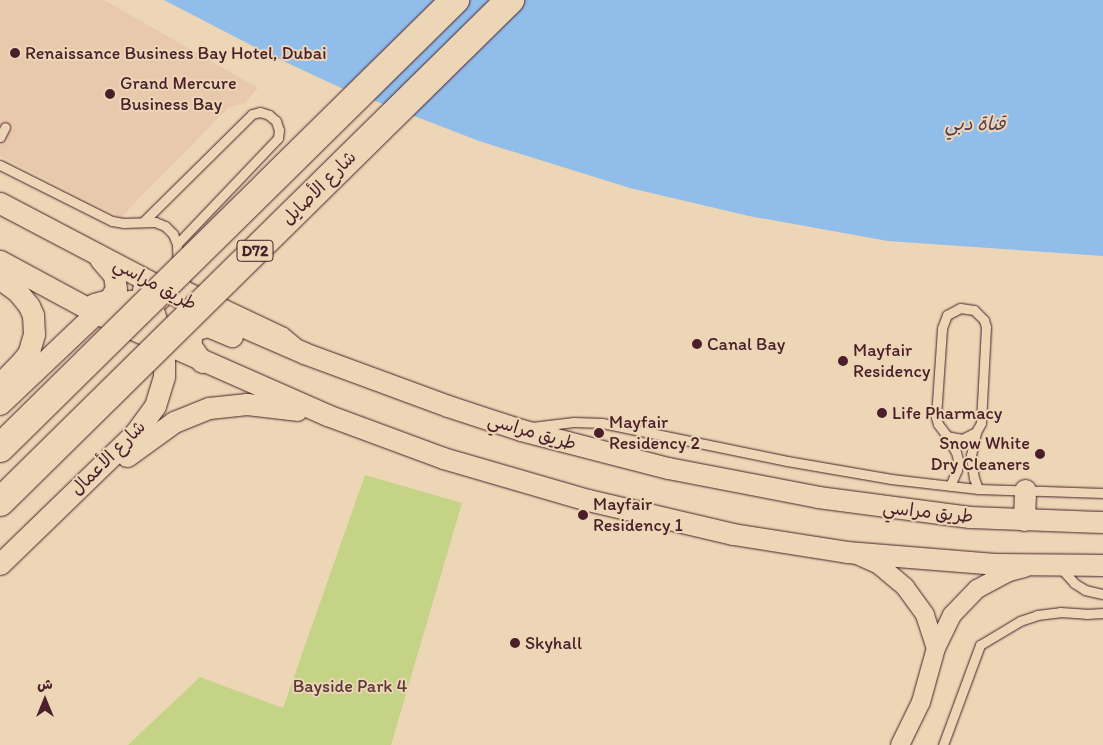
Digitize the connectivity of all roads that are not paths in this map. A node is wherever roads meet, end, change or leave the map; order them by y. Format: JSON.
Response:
{"nodes":[{"id":1,"x":455,"y":0,"type":"edge"},
{"id":2,"x":510,"y":0,"type":"edge"},
{"id":3,"x":5,"y":127,"type":"dead end"},
{"id":4,"x":0,"y":137,"type":"edge"},
{"id":5,"x":0,"y":165,"type":"edge"},
{"id":6,"x":0,"y":203,"type":"edge"},
{"id":7,"x":143,"y":222,"type":"junction"},
{"id":8,"x":177,"y":244,"type":"junction"},
{"id":9,"x":92,"y":250,"type":"junction"},
{"id":10,"x":0,"y":261,"type":"edge"},
{"id":11,"x":136,"y":276,"type":"junction"},
{"id":12,"x":0,"y":279,"type":"edge"},
{"id":13,"x":40,"y":283,"type":"junction"},
{"id":14,"x":148,"y":299,"type":"junction"},
{"id":15,"x":196,"y":306,"type":"junction"},
{"id":16,"x":96,"y":313,"type":"junction"},
{"id":17,"x":164,"y":344,"type":"junction"},
{"id":18,"x":304,"y":353,"type":"junction"},
{"id":19,"x":202,"y":362,"type":"junction"},
{"id":20,"x":0,"y":384,"type":"edge"},
{"id":21,"x":0,"y":404,"type":"edge"},
{"id":22,"x":327,"y":415,"type":"junction"},
{"id":23,"x":521,"y":430,"type":"junction"},
{"id":24,"x":976,"y":432,"type":"junction"},
{"id":25,"x":947,"y":436,"type":"junction"},
{"id":26,"x":0,"y":448,"type":"edge"},
{"id":27,"x":950,"y":486,"type":"junction"},
{"id":28,"x":978,"y":489,"type":"junction"},
{"id":29,"x":1026,"y":490,"type":"junction"},
{"id":30,"x":1103,"y":493,"type":"edge"},
{"id":31,"x":0,"y":502,"type":"edge"},
{"id":32,"x":64,"y":502,"type":"junction"},
{"id":33,"x":1024,"y":520,"type":"junction"},
{"id":34,"x":1103,"y":522,"type":"edge"},
{"id":35,"x":847,"y":552,"type":"junction"},
{"id":36,"x":0,"y":564,"type":"edge"},
{"id":37,"x":1051,"y":565,"type":"junction"},
{"id":38,"x":1103,"y":565,"type":"edge"},
{"id":39,"x":1103,"y":594,"type":"edge"},
{"id":40,"x":1103,"y":613,"type":"edge"},
{"id":41,"x":936,"y":648,"type":"junction"},
{"id":42,"x":900,"y":745,"type":"edge"},
{"id":43,"x":943,"y":745,"type":"edge"}],
"edges":[{"from":1,"to":26,"type":"main road","number":"D72","bridge":true},
{"from":2,"to":31,"type":"main road","name":"شارع الأصايل","number":"D72","bridge":true},
{"from":3,"to":4,"type":"lane"},
{"from":5,"to":7,"type":"lane"},
{"from":6,"to":9,"type":"street","name":"طريق مراسي"},
{"from":7,"to":8,"type":"lane"},
{"from":7,"to":8,"type":"lane"},
{"from":8,"to":18,"type":"lane"},
{"from":9,"to":11,"type":"street","name":"طريق مراسي"},
{"from":9,"to":13,"type":"street"},
{"from":10,"to":13,"type":"street"},
{"from":11,"to":14,"type":"street","name":"شارع الأعمال"},
{"from":11,"to":15,"type":"street","name":"طريق مراسي"},
{"from":12,"to":20,"type":"street"},
{"from":13,"to":16,"type":"street"},
{"from":14,"to":15,"type":"street"},
{"from":14,"to":16,"type":"street"},
{"from":14,"to":17,"type":"street","name":"شارع الأعمال"},
{"from":15,"to":18,"type":"street","name":"طريق مراسي"},
{"from":16,"to":17,"type":"street"},
{"from":16,"to":21,"type":"street"},
{"from":17,"to":19,"type":"street"},
{"from":17,"to":32,"type":"street","name":"شارع الأعمال"},
{"from":18,"to":19,"type":"street"},
{"from":18,"to":23,"type":"street","name":"طريق مراسي"},
{"from":19,"to":22,"type":"street"},
{"from":22,"to":32,"type":"street"},
{"from":22,"to":35,"type":"street"},
{"from":23,"to":27,"type":"lane"},
{"from":23,"to":33,"type":"street","name":"طريق مراسي"},
{"from":24,"to":25,"type":"lane"},
{"from":24,"to":25,"type":"lane"},
{"from":24,"to":28,"type":"lane"},
{"from":25,"to":27,"type":"lane"},
{"from":27,"to":28,"type":"lane"},
{"from":28,"to":29,"type":"lane"},
{"from":29,"to":30,"type":"lane"},
{"from":29,"to":33,"type":"street"},
{"from":32,"to":36,"type":"street","name":"شارع الأعمال"},
{"from":33,"to":34,"type":"street","name":"طريق مراسي"},
{"from":35,"to":37,"type":"street"},
{"from":35,"to":41,"type":"street"},
{"from":37,"to":38,"type":"street"},
{"from":37,"to":39,"type":"lane"},
{"from":37,"to":41,"type":"street"},
{"from":40,"to":43,"type":"lane"},
{"from":41,"to":42,"type":"street"}]}
